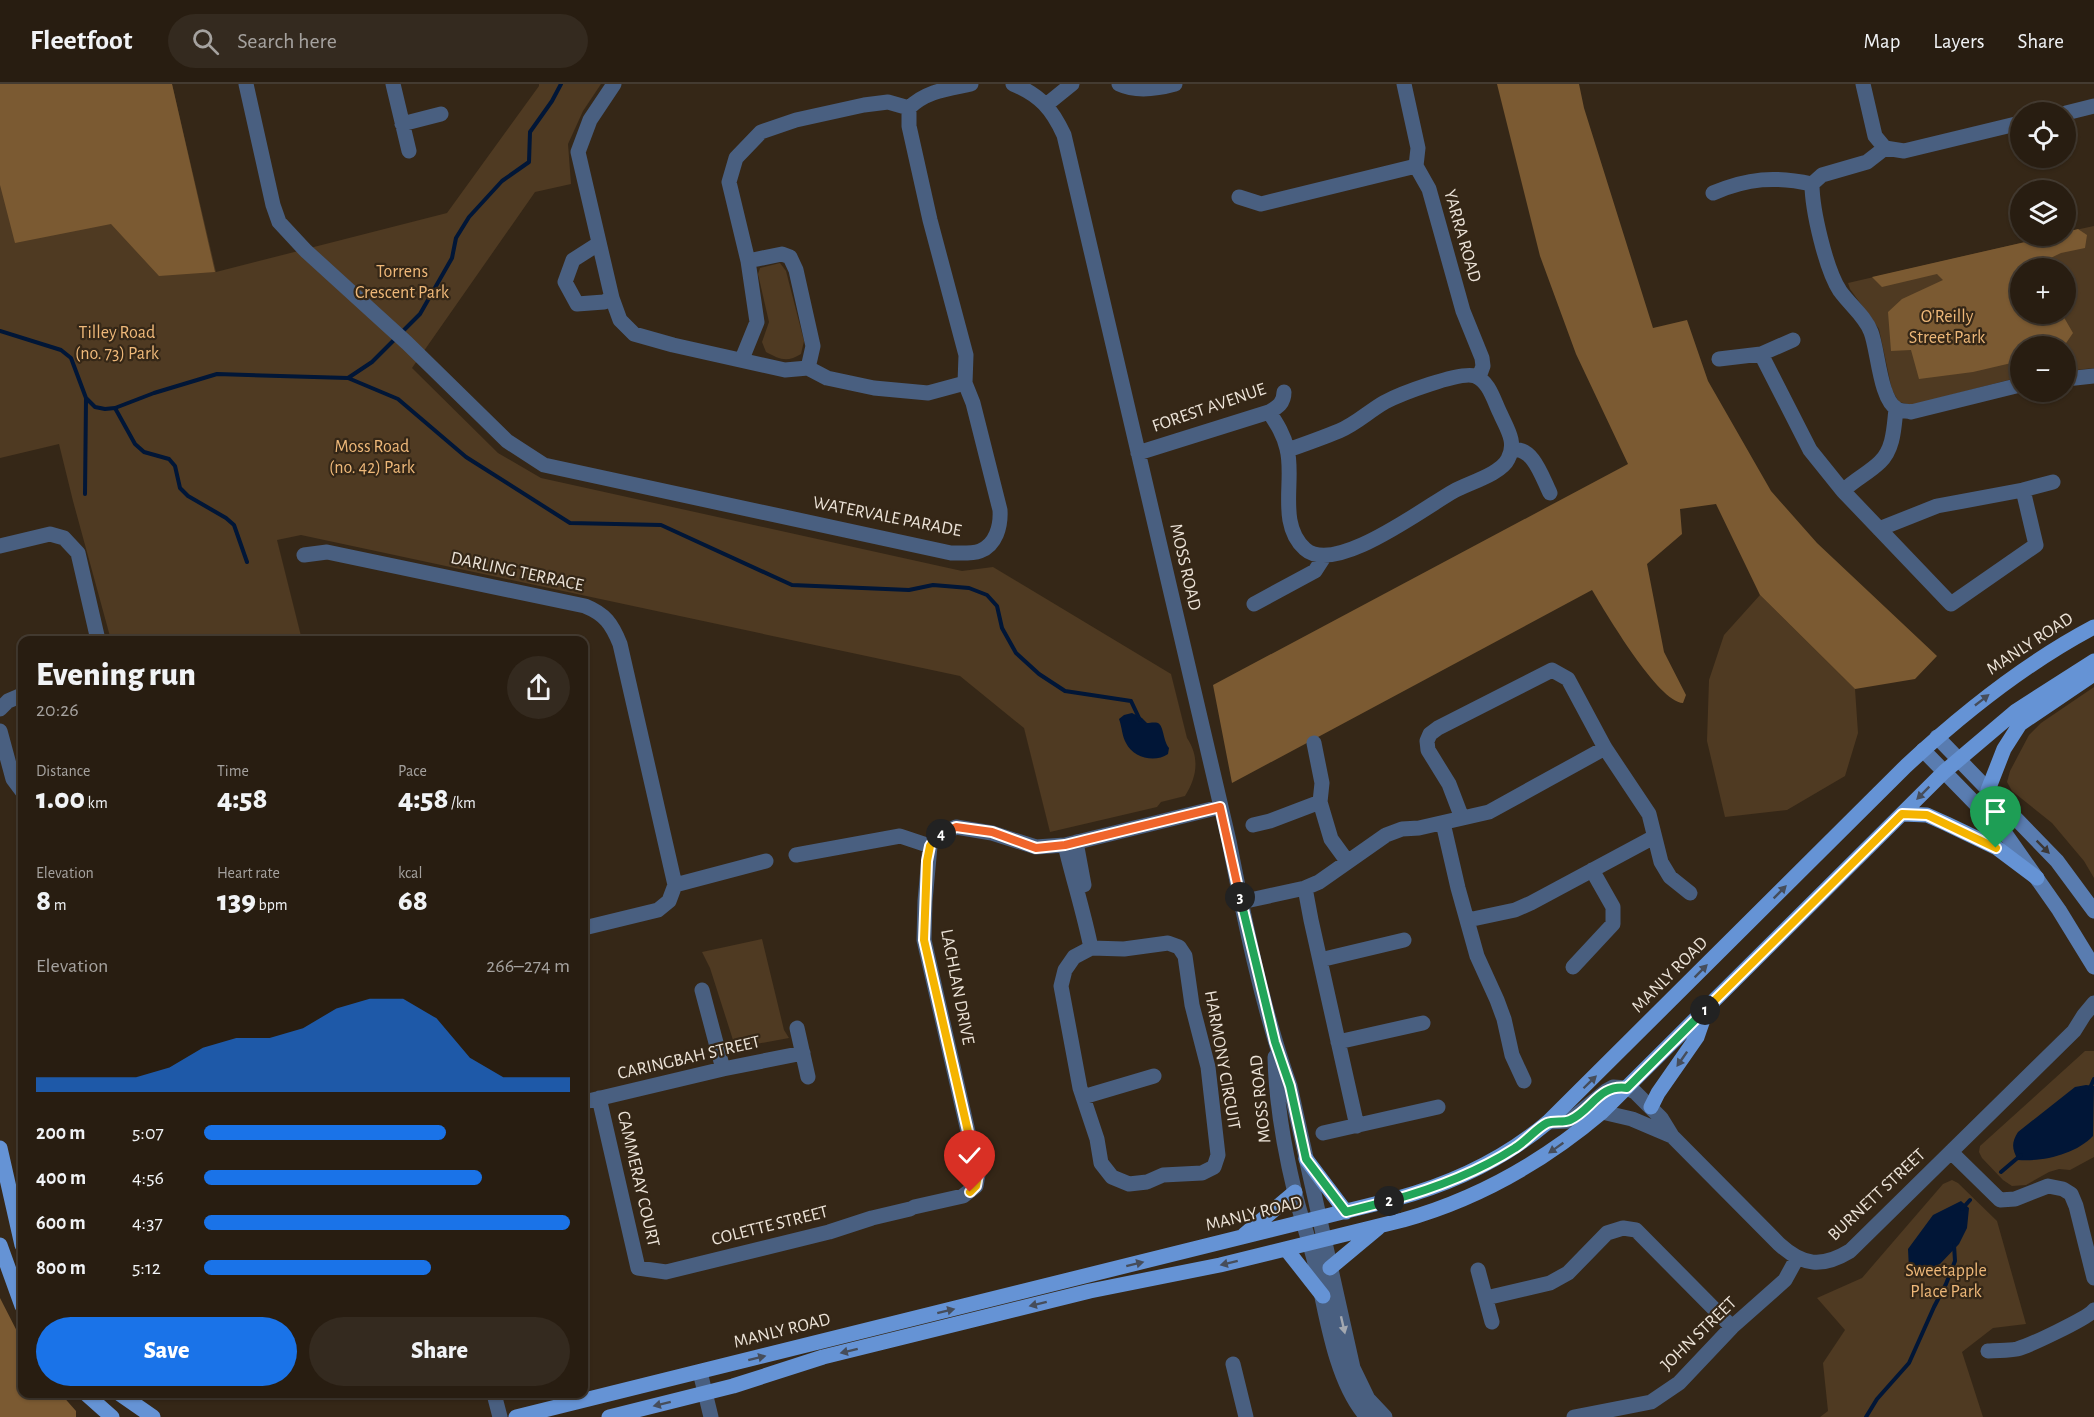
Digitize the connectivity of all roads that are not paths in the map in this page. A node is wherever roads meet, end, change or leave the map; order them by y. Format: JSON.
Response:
{"nodes":[{"id":1,"x":246,"y":84,"type":"edge"},
{"id":2,"x":393,"y":84,"type":"edge"},
{"id":3,"x":614,"y":84,"type":"edge"},
{"id":4,"x":970,"y":84,"type":"edge"},
{"id":5,"x":1012,"y":84,"type":"edge"},
{"id":6,"x":1072,"y":84,"type":"edge"},
{"id":7,"x":1119,"y":84,"type":"edge"},
{"id":8,"x":1175,"y":84,"type":"edge"},
{"id":9,"x":1404,"y":84,"type":"edge"},
{"id":10,"x":1863,"y":84,"type":"edge"},
{"id":11,"x":1046,"y":105,"type":"junction"},
{"id":12,"x":2094,"y":106,"type":"edge"},
{"id":13,"x":909,"y":108,"type":"junction"},
{"id":14,"x":2076,"y":110,"type":"edge"},
{"id":15,"x":441,"y":114,"type":"dead end"},
{"id":16,"x":402,"y":124,"type":"junction"},
{"id":17,"x":2010,"y":125,"type":"edge"},
{"id":18,"x":1885,"y":148,"type":"junction"},
{"id":19,"x":409,"y":151,"type":"dead end"},
{"id":20,"x":1416,"y":166,"type":"junction"},
{"id":21,"x":1812,"y":184,"type":"junction"},
{"id":22,"x":1713,"y":193,"type":"dead end"},
{"id":23,"x":1239,"y":197,"type":"dead end"},
{"id":24,"x":598,"y":244,"type":"junction"},
{"id":25,"x":748,"y":261,"type":"junction"},
{"id":26,"x":612,"y":298,"type":"junction"},
{"id":27,"x":1793,"y":340,"type":"dead end"},
{"id":28,"x":1761,"y":354,"type":"junction"},
{"id":29,"x":1719,"y":359,"type":"dead end"},
{"id":30,"x":742,"y":360,"type":"junction"},
{"id":31,"x":808,"y":368,"type":"junction"},
{"id":32,"x":2094,"y":376,"type":"edge"},
{"id":33,"x":1479,"y":377,"type":"junction"},
{"id":34,"x":2076,"y":378,"type":"edge"},
{"id":35,"x":965,"y":383,"type":"junction"},
{"id":36,"x":2010,"y":387,"type":"edge"},
{"id":37,"x":1284,"y":392,"type":"dead end"},
{"id":38,"x":1896,"y":409,"type":"junction"},
{"id":39,"x":1269,"y":412,"type":"junction"},
{"id":40,"x":1288,"y":450,"type":"junction"},
{"id":41,"x":1512,"y":450,"type":"junction"},
{"id":42,"x":1138,"y":453,"type":"junction"},
{"id":43,"x":2054,"y":482,"type":"dead end"},
{"id":44,"x":2023,"y":490,"type":"junction"},
{"id":45,"x":1844,"y":491,"type":"junction"},
{"id":46,"x":1550,"y":493,"type":"dead end"},
{"id":47,"x":1879,"y":529,"type":"junction"},
{"id":48,"x":0,"y":546,"type":"edge"},
{"id":49,"x":304,"y":555,"type":"dead end"},
{"id":50,"x":1324,"y":556,"type":"junction"},
{"id":51,"x":1254,"y":604,"type":"dead end"},
{"id":52,"x":2094,"y":627,"type":"edge"},
{"id":53,"x":97,"y":636,"type":"edge"},
{"id":54,"x":2094,"y":661,"type":"edge"},
{"id":55,"x":2094,"y":674,"type":"edge"},
{"id":56,"x":18,"y":697,"type":"edge"},
{"id":57,"x":0,"y":709,"type":"edge"},
{"id":58,"x":0,"y":731,"type":"edge"},
{"id":59,"x":1937,"y":737,"type":"junction"},
{"id":60,"x":1314,"y":742,"type":"dead end"},
{"id":61,"x":1605,"y":748,"type":"junction"},
{"id":62,"x":1923,"y":750,"type":"junction"},
{"id":63,"x":1958,"y":759,"type":"junction"},
{"id":64,"x":1944,"y":772,"type":"junction"},
{"id":65,"x":18,"y":785,"type":"edge"},
{"id":66,"x":1988,"y":790,"type":"junction"},
{"id":67,"x":1320,"y":802,"type":"junction"},
{"id":68,"x":1220,"y":807,"type":"junction"},
{"id":69,"x":1902,"y":814,"type":"junction"},
{"id":70,"x":1462,"y":818,"type":"junction"},
{"id":71,"x":1443,"y":823,"type":"junction"},
{"id":72,"x":1253,"y":825,"type":"dead end"},
{"id":73,"x":1654,"y":837,"type":"junction"},
{"id":74,"x":1070,"y":844,"type":"junction"},
{"id":75,"x":930,"y":846,"type":"junction"},
{"id":76,"x":796,"y":855,"type":"dead end"},
{"id":77,"x":766,"y":861,"type":"dead end"},
{"id":78,"x":1347,"y":861,"type":"junction"},
{"id":79,"x":1592,"y":870,"type":"junction"},
{"id":80,"x":2037,"y":878,"type":"junction"},
{"id":81,"x":675,"y":885,"type":"junction"},
{"id":82,"x":1305,"y":888,"type":"junction"},
{"id":83,"x":1690,"y":894,"type":"dead end"},
{"id":84,"x":1241,"y":902,"type":"junction"},
{"id":85,"x":2094,"y":911,"type":"edge"},
{"id":86,"x":1468,"y":920,"type":"junction"},
{"id":87,"x":588,"y":927,"type":"edge"},
{"id":88,"x":1404,"y":940,"type":"dead end"},
{"id":89,"x":1091,"y":948,"type":"junction"},
{"id":90,"x":1320,"y":960,"type":"junction"},
{"id":91,"x":1573,"y":967,"type":"dead end"},
{"id":92,"x":2094,"y":967,"type":"edge"},
{"id":93,"x":702,"y":990,"type":"dead end"},
{"id":94,"x":2094,"y":1004,"type":"edge"},
{"id":95,"x":1707,"y":1008,"type":"junction"},
{"id":96,"x":1423,"y":1023,"type":"dead end"},
{"id":97,"x":2094,"y":1026,"type":"edge"},
{"id":98,"x":797,"y":1028,"type":"dead end"},
{"id":99,"x":2074,"y":1031,"type":"junction"},
{"id":100,"x":1275,"y":1042,"type":"junction"},
{"id":101,"x":1338,"y":1042,"type":"junction"},
{"id":102,"x":803,"y":1053,"type":"junction"},
{"id":103,"x":723,"y":1069,"type":"junction"},
{"id":104,"x":1154,"y":1076,"type":"dead end"},
{"id":105,"x":808,"y":1077,"type":"dead end"},
{"id":106,"x":1524,"y":1081,"type":"dead end"},
{"id":107,"x":1627,"y":1088,"type":"junction"},
{"id":108,"x":1083,"y":1096,"type":"junction"},
{"id":109,"x":599,"y":1098,"type":"junction"},
{"id":110,"x":588,"y":1101,"type":"edge"},
{"id":111,"x":1438,"y":1107,"type":"dead end"},
{"id":112,"x":1651,"y":1107,"type":"junction"},
{"id":113,"x":1602,"y":1112,"type":"junction"},
{"id":114,"x":1548,"y":1122,"type":"junction"},
{"id":115,"x":1357,"y":1126,"type":"junction"},
{"id":116,"x":1323,"y":1133,"type":"dead end"},
{"id":117,"x":1672,"y":1136,"type":"junction"},
{"id":118,"x":0,"y":1148,"type":"edge"},
{"id":119,"x":1951,"y":1152,"type":"junction"},
{"id":120,"x":1306,"y":1159,"type":"junction"},
{"id":121,"x":976,"y":1186,"type":"joint"},
{"id":122,"x":1295,"y":1192,"type":"junction"},
{"id":123,"x":1346,"y":1212,"type":"junction"},
{"id":124,"x":1319,"y":1218,"type":"junction"},
{"id":125,"x":1303,"y":1222,"type":"junction"},
{"id":126,"x":1383,"y":1224,"type":"junction"},
{"id":127,"x":18,"y":1227,"type":"edge"},
{"id":128,"x":1242,"y":1237,"type":"junction"},
{"id":129,"x":1316,"y":1241,"type":"junction"},
{"id":130,"x":0,"y":1245,"type":"edge"},
{"id":131,"x":1286,"y":1249,"type":"junction"},
{"id":132,"x":1797,"y":1258,"type":"junction"},
{"id":133,"x":638,"y":1268,"type":"joint"},
{"id":134,"x":1330,"y":1268,"type":"junction"},
{"id":135,"x":1478,"y":1270,"type":"dead end"},
{"id":136,"x":2094,"y":1278,"type":"edge"},
{"id":137,"x":18,"y":1295,"type":"edge"},
{"id":138,"x":1323,"y":1296,"type":"junction"},
{"id":139,"x":1486,"y":1298,"type":"junction"},
{"id":140,"x":2094,"y":1310,"type":"edge"},
{"id":141,"x":1492,"y":1322,"type":"dead end"},
{"id":142,"x":1732,"y":1328,"type":"junction"},
{"id":143,"x":1988,"y":1351,"type":"dead end"},
{"id":144,"x":1233,"y":1364,"type":"dead end"},
{"id":145,"x":700,"y":1372,"type":"junction"},
{"id":146,"x":705,"y":1393,"type":"junction"},
{"id":147,"x":90,"y":1398,"type":"edge"},
{"id":148,"x":91,"y":1398,"type":"edge"},
{"id":149,"x":123,"y":1398,"type":"edge"},
{"id":150,"x":495,"y":1398,"type":"edge"},
{"id":151,"x":135,"y":1412,"type":"edge"},
{"id":152,"x":92,"y":1417,"type":"edge"},
{"id":153,"x":112,"y":1417,"type":"edge"},
{"id":154,"x":153,"y":1417,"type":"edge"},
{"id":155,"x":500,"y":1417,"type":"edge"},
{"id":156,"x":516,"y":1417,"type":"edge"},
{"id":157,"x":609,"y":1417,"type":"edge"},
{"id":158,"x":711,"y":1417,"type":"edge"},
{"id":159,"x":1246,"y":1417,"type":"edge"},
{"id":160,"x":1367,"y":1417,"type":"edge"},
{"id":161,"x":1385,"y":1417,"type":"edge"},
{"id":162,"x":1574,"y":1417,"type":"edge"}],
"edges":[{"from":1,"to":35,"type":"street","name":"WATERVALE PARADE"},
{"from":2,"to":16,"type":"street"},
{"from":3,"to":24,"type":"street"},
{"from":4,"to":13,"type":"street"},
{"from":5,"to":11,"type":"street"},
{"from":6,"to":11,"type":"street"},
{"from":7,"to":8,"type":"street"},
{"from":9,"to":20,"type":"street","name":"YARRA ROAD"},
{"from":10,"to":18,"type":"street"},
{"from":11,"to":42,"type":"street","name":"MOSS ROAD"},
{"from":12,"to":14,"type":"street"},
{"from":13,"to":25,"type":"street"},
{"from":13,"to":35,"type":"street","name":"WATERVALE PARADE"},
{"from":15,"to":16,"type":"street"},
{"from":16,"to":19,"type":"street"},
{"from":17,"to":18,"type":"street"},
{"from":18,"to":21,"type":"street"},
{"from":20,"to":23,"type":"street"},
{"from":20,"to":33,"type":"street","name":"YARRA ROAD"},
{"from":21,"to":22,"type":"street"},
{"from":21,"to":38,"type":"street"},
{"from":24,"to":26,"type":"street"},
{"from":24,"to":26,"type":"street"},
{"from":25,"to":30,"type":"street"},
{"from":25,"to":31,"type":"street"},
{"from":26,"to":30,"type":"street"},
{"from":27,"to":28,"type":"street"},
{"from":28,"to":29,"type":"street"},
{"from":28,"to":45,"type":"street"},
{"from":30,"to":31,"type":"street"},
{"from":31,"to":35,"type":"street"},
{"from":32,"to":34,"type":"street"},
{"from":33,"to":40,"type":"street"},
{"from":33,"to":41,"type":"street"},
{"from":36,"to":38,"type":"street"},
{"from":37,"to":39,"type":"street","name":"FOREST AVENUE"},
{"from":38,"to":45,"type":"street"},
{"from":39,"to":40,"type":"street"},
{"from":39,"to":42,"type":"street","name":"FOREST AVENUE"},
{"from":40,"to":50,"type":"street"},
{"from":41,"to":46,"type":"street"},
{"from":41,"to":50,"type":"street"},
{"from":42,"to":68,"type":"street","name":"MOSS ROAD"},
{"from":43,"to":44,"type":"street"},
{"from":44,"to":47,"type":"street"},
{"from":44,"to":47,"type":"street"},
{"from":45,"to":47,"type":"street"},
{"from":48,"to":53,"type":"street"},
{"from":49,"to":81,"type":"street","name":"DARLING TERRACE"},
{"from":50,"to":51,"type":"street"},
{"from":59,"to":52,"type":"main road","name":"MANLY ROAD","one_way":true},
{"from":54,"to":63,"type":"main road","name":"MANLY ROAD"},
{"from":55,"to":66,"type":"main road"},
{"from":56,"to":57,"type":"street"},
{"from":58,"to":65,"type":"street"},
{"from":59,"to":62,"type":"main road","name":"MANLY ROAD"},
{"from":59,"to":63,"type":"main road"},
{"from":60,"to":67,"type":"street"},
{"from":61,"to":70,"type":"street"},
{"from":61,"to":70,"type":"street"},
{"from":61,"to":73,"type":"street"},
{"from":62,"to":64,"type":"main road"},
{"from":114,"to":62,"type":"main road","name":"MANLY ROAD","one_way":true},
{"from":63,"to":64,"type":"main road","name":"MANLY ROAD"},
{"from":63,"to":66,"type":"main road"},
{"from":64,"to":69,"type":"main road","name":"MANLY ROAD","one_way":true},
{"from":64,"to":80,"type":"main road"},
{"from":66,"to":85,"type":"main road","one_way":true},
{"from":67,"to":72,"type":"street"},
{"from":67,"to":78,"type":"street"},
{"from":68,"to":74,"type":"street"},
{"from":68,"to":84,"type":"street","name":"MOSS ROAD"},
{"from":69,"to":80,"type":"main road"},
{"from":69,"to":95,"type":"main road","name":"MANLY ROAD"},
{"from":70,"to":71,"type":"street"},
{"from":71,"to":78,"type":"street"},
{"from":71,"to":86,"type":"street"},
{"from":73,"to":79,"type":"street"},
{"from":73,"to":83,"type":"street"},
{"from":74,"to":75,"type":"street"},
{"from":74,"to":89,"type":"street"},
{"from":75,"to":76,"type":"street"},
{"from":75,"to":121,"type":"street","name":"LACHLAN DRIVE"},
{"from":77,"to":81,"type":"street"},
{"from":78,"to":82,"type":"street"},
{"from":79,"to":86,"type":"street"},
{"from":79,"to":91,"type":"street"},
{"from":80,"to":92,"type":"main road"},
{"from":81,"to":87,"type":"street"},
{"from":82,"to":84,"type":"street"},
{"from":82,"to":90,"type":"street"},
{"from":84,"to":100,"type":"street","name":"MOSS ROAD"},
{"from":86,"to":106,"type":"street"},
{"from":88,"to":90,"type":"street"},
{"from":89,"to":108,"type":"street","name":"HARMONY CIRCUIT"},
{"from":89,"to":108,"type":"street","name":"HARMONY CIRCUIT"},
{"from":90,"to":101,"type":"street"},
{"from":93,"to":103,"type":"street"},
{"from":94,"to":99,"type":"street","name":"BURNETT STREET"},
{"from":95,"to":107,"type":"main road","name":"MANLY ROAD"},
{"from":95,"to":112,"type":"main road","one_way":true},
{"from":96,"to":101,"type":"street"},
{"from":97,"to":99,"type":"street"},
{"from":98,"to":102,"type":"street"},
{"from":99,"to":119,"type":"street","name":"BURNETT STREET"},
{"from":100,"to":120,"type":"street","name":"MOSS ROAD"},
{"from":100,"to":122,"type":"street","name":"MOSS ROAD"},
{"from":101,"to":115,"type":"street"},
{"from":102,"to":103,"type":"street","name":"CARINGBAH STREET"},
{"from":102,"to":105,"type":"street"},
{"from":103,"to":109,"type":"street","name":"CARINGBAH STREET"},
{"from":104,"to":108,"type":"street"},
{"from":107,"to":112,"type":"street"},
{"from":107,"to":113,"type":"main road","name":"MANLY ROAD"},
{"from":107,"to":114,"type":"street"},
{"from":109,"to":110,"type":"street","name":"CARINGBAH STREET"},
{"from":109,"to":133,"type":"street","name":"CAMMERAY COURT"},
{"from":111,"to":115,"type":"street"},
{"from":112,"to":117,"type":"street"},
{"from":113,"to":117,"type":"street"},
{"from":113,"to":126,"type":"main road","name":"MANLY ROAD","one_way":true},
{"from":114,"to":123,"type":"main road","name":"MANLY ROAD"},
{"from":115,"to":116,"type":"street"},
{"from":117,"to":132,"type":"street"},
{"from":118,"to":127,"type":"main road"},
{"from":119,"to":132,"type":"street","name":"BURNETT STREET"},
{"from":119,"to":136,"type":"street"},
{"from":120,"to":123,"type":"main road"},
{"from":120,"to":124,"type":"street","name":"MOSS ROAD"},
{"from":121,"to":133,"type":"street","name":"COLETTE STREET"},
{"from":122,"to":125,"type":"street","name":"MOSS ROAD"},
{"from":122,"to":128,"type":"main road"},
{"from":123,"to":124,"type":"main road","name":"MANLY ROAD"},
{"from":124,"to":125,"type":"main road","name":"MANLY ROAD"},
{"from":124,"to":129,"type":"street","name":"MOSS ROAD"},
{"from":125,"to":128,"type":"main road","name":"MANLY ROAD"},
{"from":125,"to":129,"type":"street","name":"MOSS ROAD"},
{"from":126,"to":129,"type":"main road","name":"MANLY ROAD"},
{"from":126,"to":134,"type":"main road"},
{"from":145,"to":128,"type":"main road","name":"MANLY ROAD","one_way":true},
{"from":129,"to":131,"type":"main road","name":"MANLY ROAD"},
{"from":129,"to":134,"type":"street"},
{"from":129,"to":138,"type":"street"},
{"from":130,"to":137,"type":"main road"},
{"from":131,"to":138,"type":"main road"},
{"from":131,"to":146,"type":"main road","name":"MANLY ROAD","one_way":true},
{"from":132,"to":142,"type":"street","name":"JOHN STREET"},
{"from":134,"to":161,"type":"street","one_way":true},
{"from":135,"to":139,"type":"street"},
{"from":138,"to":160,"type":"street"},
{"from":139,"to":141,"type":"street"},
{"from":139,"to":142,"type":"street"},
{"from":140,"to":143,"type":"street"},
{"from":142,"to":162,"type":"street","name":"JOHN STREET"},
{"from":144,"to":159,"type":"street"},
{"from":145,"to":146,"type":"street"},
{"from":145,"to":156,"type":"main road","name":"MANLY ROAD"},
{"from":146,"to":157,"type":"main road","name":"MANLY ROAD","one_way":true},
{"from":146,"to":158,"type":"street"},
{"from":147,"to":152,"type":"main road"},
{"from":148,"to":153,"type":"main road"},
{"from":149,"to":151,"type":"main road"},
{"from":150,"to":155,"type":"street"},
{"from":151,"to":154,"type":"main road"}]}
